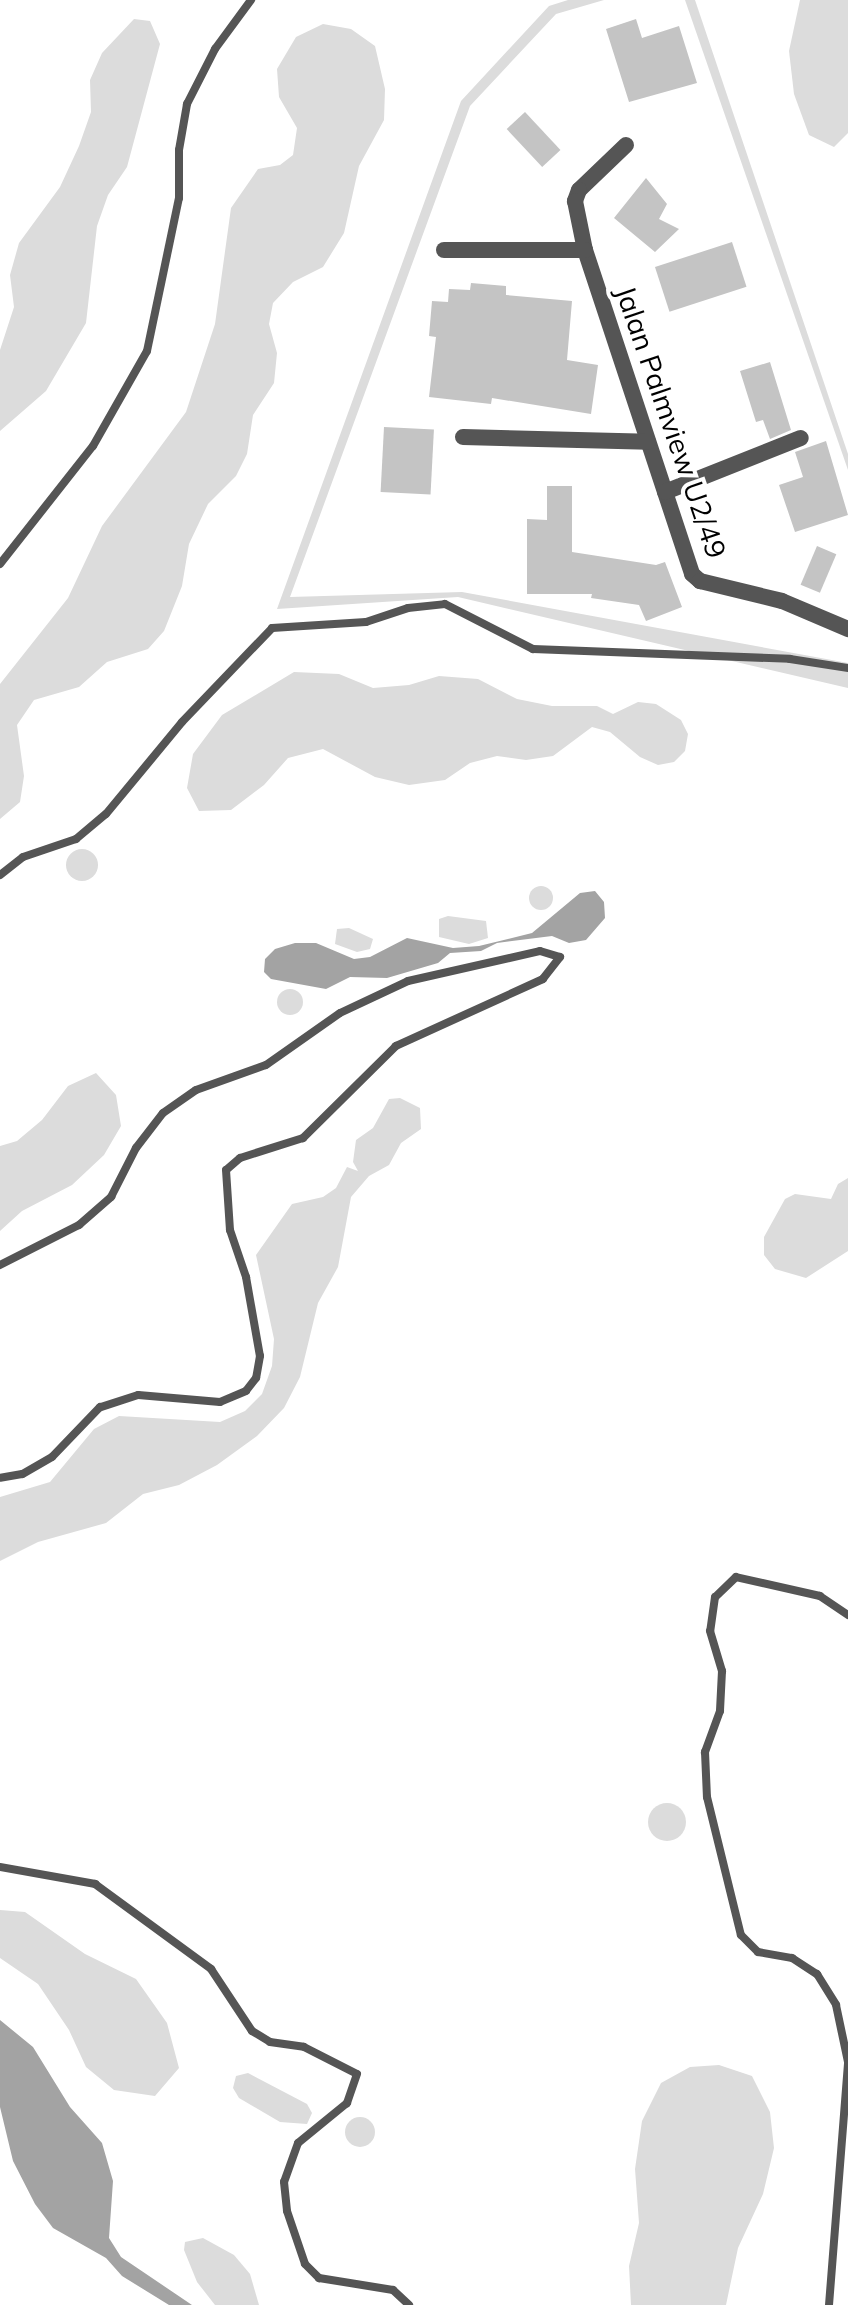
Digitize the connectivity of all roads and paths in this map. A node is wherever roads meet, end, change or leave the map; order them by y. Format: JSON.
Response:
{"nodes":[{"id":1,"x":251,"y":0,"type":"edge"},
{"id":2,"x":626,"y":145,"type":"dead end"},
{"id":3,"x":444,"y":250,"type":"dead end"},
{"id":4,"x":585,"y":250,"type":"junction"},
{"id":5,"x":463,"y":437,"type":"dead end"},
{"id":6,"x":801,"y":438,"type":"dead end"},
{"id":7,"x":648,"y":442,"type":"junction"},
{"id":8,"x":665,"y":492,"type":"junction"},
{"id":9,"x":0,"y":564,"type":"edge"},
{"id":10,"x":848,"y":629,"type":"edge"},
{"id":11,"x":848,"y":668,"type":"edge"},
{"id":12,"x":0,"y":875,"type":"edge"},
{"id":13,"x":0,"y":1265,"type":"edge"},
{"id":14,"x":0,"y":1478,"type":"edge"},
{"id":15,"x":848,"y":1615,"type":"edge"},
{"id":16,"x":0,"y":1867,"type":"edge"},
{"id":17,"x":848,"y":2063,"type":"edge"},
{"id":18,"x":409,"y":2305,"type":"edge"},
{"id":19,"x":829,"y":2305,"type":"edge"}],
"edges":[{"from":1,"to":9,"type":"lane"},
{"from":2,"to":4,"type":"street","name":"Jalan Palmview U2/49"},
{"from":3,"to":4,"type":"street"},
{"from":4,"to":7,"type":"street","name":"Jalan Palmview U2/49"},
{"from":5,"to":7,"type":"street"},
{"from":6,"to":8,"type":"street"},
{"from":7,"to":8,"type":"street","name":"Jalan Palmview U2/49"},
{"from":8,"to":10,"type":"street","name":"Jalan Palmview U2/49"},
{"from":11,"to":12,"type":"lane"},
{"from":13,"to":14,"type":"lane"},
{"from":15,"to":17,"type":"lane"},
{"from":16,"to":18,"type":"lane"},
{"from":17,"to":19,"type":"lane"}]}
